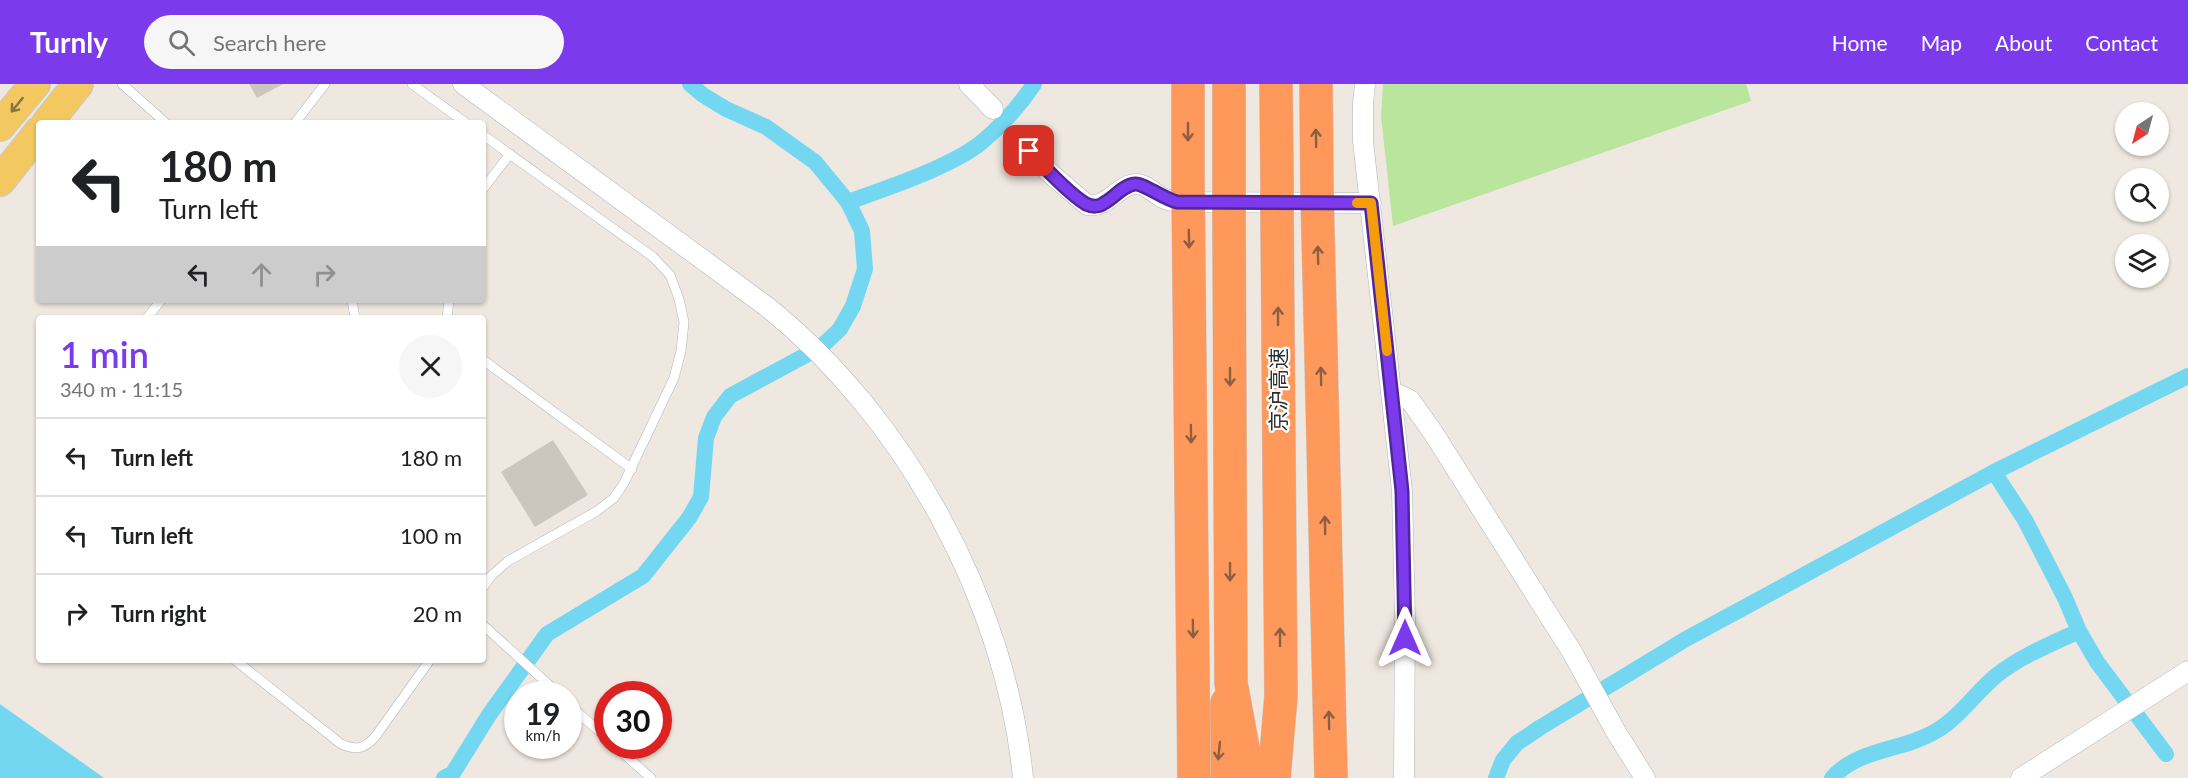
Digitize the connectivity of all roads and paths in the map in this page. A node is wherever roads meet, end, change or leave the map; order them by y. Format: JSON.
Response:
{"nodes":[{"id":1,"x":34,"y":84,"type":"edge"},
{"id":2,"x":78,"y":84,"type":"edge"},
{"id":3,"x":122,"y":84,"type":"edge"},
{"id":4,"x":325,"y":84,"type":"edge"},
{"id":5,"x":412,"y":84,"type":"edge"},
{"id":6,"x":463,"y":84,"type":"edge"},
{"id":7,"x":969,"y":84,"type":"edge"},
{"id":8,"x":1188,"y":84,"type":"edge"},
{"id":9,"x":1229,"y":84,"type":"edge"},
{"id":10,"x":1276,"y":84,"type":"edge"},
{"id":11,"x":1316,"y":84,"type":"edge"},
{"id":12,"x":1365,"y":84,"type":"edge"},
{"id":13,"x":993,"y":110,"type":"dead end"},
{"id":14,"x":48,"y":120,"type":"edge"},
{"id":15,"x":163,"y":120,"type":"edge"},
{"id":16,"x":297,"y":120,"type":"edge"},
{"id":17,"x":462,"y":120,"type":"edge"},
{"id":18,"x":0,"y":126,"type":"edge"},
{"id":19,"x":36,"y":136,"type":"edge"},
{"id":20,"x":486,"y":137,"type":"edge"},
{"id":21,"x":1017,"y":139,"type":"dead end"},
{"id":22,"x":510,"y":154,"type":"junction"},
{"id":23,"x":0,"y":181,"type":"edge"},
{"id":24,"x":486,"y":185,"type":"edge"},
{"id":25,"x":1371,"y":203,"type":"junction"},
{"id":26,"x":159,"y":303,"type":"edge"},
{"id":27,"x":149,"y":315,"type":"edge"},
{"id":28,"x":486,"y":362,"type":"edge"},
{"id":29,"x":1391,"y":391,"type":"junction"},
{"id":30,"x":632,"y":469,"type":"junction"},
{"id":31,"x":486,"y":582,"type":"edge"},
{"id":32,"x":486,"y":628,"type":"edge"},
{"id":33,"x":239,"y":663,"type":"edge"},
{"id":34,"x":428,"y":663,"type":"edge"},
{"id":35,"x":2188,"y":671,"type":"edge"},
{"id":36,"x":544,"y":681,"type":"edge"},
{"id":37,"x":1231,"y":683,"type":"junction"},
{"id":38,"x":1281,"y":696,"type":"junction"},
{"id":39,"x":582,"y":716,"type":"edge"},
{"id":40,"x":594,"y":727,"type":"edge"},
{"id":41,"x":630,"y":759,"type":"edge"},
{"id":42,"x":651,"y":778,"type":"edge"},
{"id":43,"x":1023,"y":778,"type":"edge"},
{"id":44,"x":1194,"y":778,"type":"edge"},
{"id":45,"x":1218,"y":778,"type":"edge"},
{"id":46,"x":1244,"y":778,"type":"edge"},
{"id":47,"x":1274,"y":778,"type":"edge"},
{"id":48,"x":1296,"y":778,"type":"edge"},
{"id":49,"x":1331,"y":778,"type":"edge"},
{"id":50,"x":1404,"y":778,"type":"edge"},
{"id":51,"x":1645,"y":778,"type":"edge"},
{"id":52,"x":2021,"y":778,"type":"edge"}],
"edges":[{"from":1,"to":18,"type":"main road","one_way":true},
{"from":2,"to":14,"type":"main road"},
{"from":3,"to":15,"type":"lane"},
{"from":4,"to":16,"type":"lane"},
{"from":5,"to":17,"type":"lane"},
{"from":6,"to":43,"type":"street"},
{"from":7,"to":13,"type":"street"},
{"from":8,"to":44,"type":"highway","one_way":true,"bridge":true},
{"from":9,"to":37,"type":"highway","one_way":true,"bridge":true},
{"from":38,"to":10,"type":"highway","name":"京沪高速","one_way":true,"bridge":true},
{"from":49,"to":11,"type":"highway","one_way":true,"bridge":true},
{"from":12,"to":25,"type":"street"},
{"from":19,"to":23,"type":"main road"},
{"from":20,"to":22,"type":"lane"},
{"from":21,"to":25,"type":"street"},
{"from":22,"to":24,"type":"lane"},
{"from":22,"to":30,"type":"lane"},
{"from":25,"to":29,"type":"street"},
{"from":26,"to":27,"type":"lane"},
{"from":28,"to":30,"type":"lane"},
{"from":29,"to":50,"type":"street"},
{"from":29,"to":51,"type":"street"},
{"from":30,"to":31,"type":"lane"},
{"from":32,"to":36,"type":"lane"},
{"from":33,"to":34,"type":"lane"},
{"from":35,"to":52,"type":"street"},
{"from":37,"to":45,"type":"highway","one_way":true},
{"from":37,"to":46,"type":"highway"},
{"from":38,"to":47,"type":"highway","name":"京沪高速"},
{"from":38,"to":48,"type":"highway","name":"京沪高速"},
{"from":39,"to":40,"type":"lane"},
{"from":41,"to":42,"type":"lane"}]}
